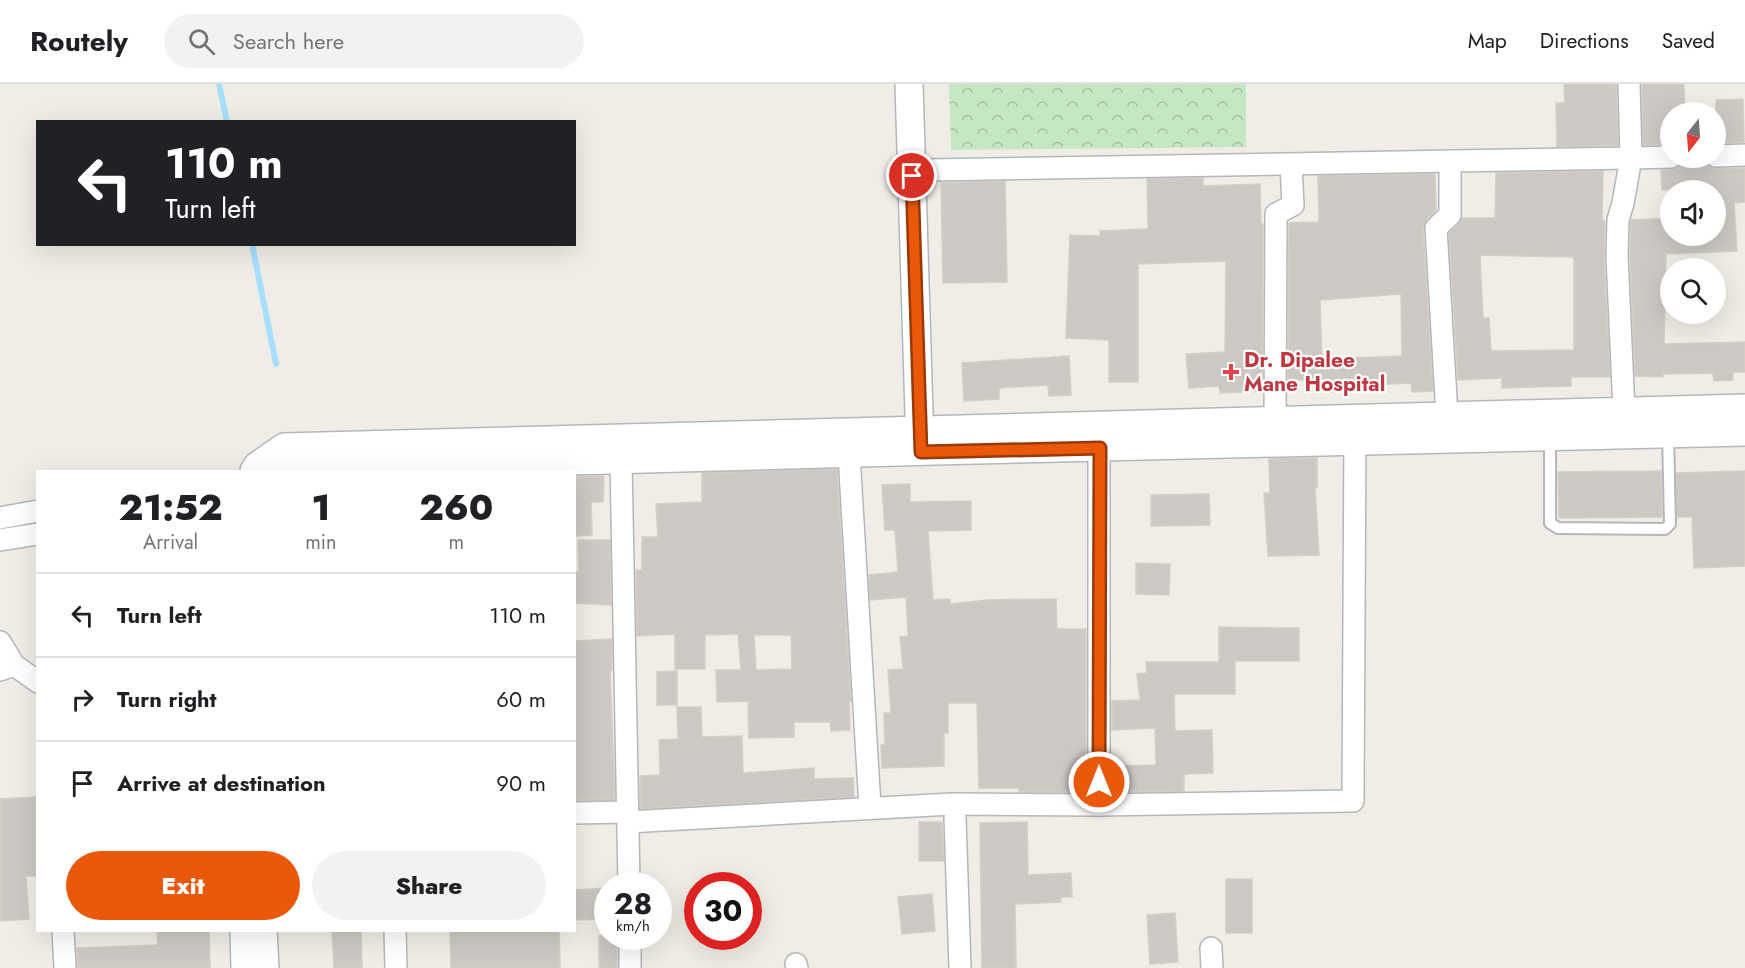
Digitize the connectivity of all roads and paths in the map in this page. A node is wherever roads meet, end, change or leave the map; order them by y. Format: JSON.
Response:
{"nodes":[{"id":1,"x":909,"y":84,"type":"edge"},
{"id":2,"x":927,"y":84,"type":"edge"},
{"id":3,"x":1629,"y":84,"type":"edge"},
{"id":4,"x":1745,"y":155,"type":"edge"},
{"id":5,"x":1726,"y":156,"type":"edge"},
{"id":6,"x":1660,"y":157,"type":"edge"},
{"id":7,"x":1631,"y":158,"type":"junction"},
{"id":8,"x":1450,"y":161,"type":"junction"},
{"id":9,"x":1291,"y":164,"type":"junction"},
{"id":10,"x":929,"y":171,"type":"junction"},
{"id":11,"x":1745,"y":408,"type":"edge"},
{"id":12,"x":1624,"y":411,"type":"junction"},
{"id":13,"x":1447,"y":416,"type":"junction"},
{"id":14,"x":1275,"y":421,"type":"junction"},
{"id":15,"x":1549,"y":425,"type":"junction"},
{"id":16,"x":1355,"y":430,"type":"junction"},
{"id":17,"x":1745,"y":432,"type":"edge"},
{"id":18,"x":1668,"y":434,"type":"junction"},
{"id":19,"x":1100,"y":436,"type":"junction"},
{"id":20,"x":927,"y":440,"type":"junction"},
{"id":21,"x":848,"y":443,"type":"junction"},
{"id":22,"x":621,"y":460,"type":"junction"},
{"id":23,"x":381,"y":461,"type":"edge"},
{"id":24,"x":255,"y":470,"type":"edge"},
{"id":25,"x":286,"y":470,"type":"edge"},
{"id":26,"x":36,"y":511,"type":"edge"},
{"id":27,"x":0,"y":518,"type":"edge"},
{"id":28,"x":36,"y":534,"type":"edge"},
{"id":29,"x":0,"y":540,"type":"edge"},
{"id":30,"x":0,"y":642,"type":"edge"},
{"id":31,"x":7,"y":668,"type":"edge"},
{"id":32,"x":36,"y":681,"type":"edge"},
{"id":33,"x":1099,"y":805,"type":"junction"},
{"id":34,"x":870,"y":807,"type":"junction"},
{"id":35,"x":576,"y":813,"type":"edge"},
{"id":36,"x":628,"y":817,"type":"junction"},
{"id":37,"x":955,"y":818,"type":"dead end"},
{"id":38,"x":629,"y":872,"type":"edge"},
{"id":39,"x":63,"y":932,"type":"edge"},
{"id":40,"x":244,"y":932,"type":"edge"},
{"id":41,"x":264,"y":932,"type":"edge"},
{"id":42,"x":395,"y":932,"type":"edge"},
{"id":43,"x":630,"y":950,"type":"edge"},
{"id":44,"x":65,"y":968,"type":"edge"},
{"id":45,"x":245,"y":968,"type":"edge"},
{"id":46,"x":264,"y":968,"type":"edge"},
{"id":47,"x":396,"y":968,"type":"edge"},
{"id":48,"x":630,"y":968,"type":"edge"},
{"id":49,"x":960,"y":968,"type":"edge"}],
"edges":[{"from":1,"to":20,"type":"street"},
{"from":2,"to":10,"type":"street"},
{"from":3,"to":7,"type":"street"},
{"from":4,"to":5,"type":"street"},
{"from":6,"to":7,"type":"street"},
{"from":7,"to":8,"type":"street"},
{"from":7,"to":12,"type":"street"},
{"from":8,"to":9,"type":"street"},
{"from":8,"to":13,"type":"street"},
{"from":9,"to":10,"type":"street"},
{"from":9,"to":14,"type":"street"},
{"from":10,"to":20,"type":"street"},
{"from":11,"to":12,"type":"street"},
{"from":12,"to":15,"type":"street"},
{"from":13,"to":15,"type":"street"},
{"from":13,"to":16,"type":"street"},
{"from":14,"to":16,"type":"street"},
{"from":14,"to":19,"type":"street"},
{"from":15,"to":16,"type":"street"},
{"from":15,"to":18,"type":"street"},
{"from":15,"to":18,"type":"lane"},
{"from":16,"to":19,"type":"street"},
{"from":16,"to":33,"type":"street"},
{"from":17,"to":18,"type":"street"},
{"from":19,"to":20,"type":"street"},
{"from":19,"to":33,"type":"street"},
{"from":20,"to":21,"type":"street"},
{"from":21,"to":22,"type":"street"},
{"from":21,"to":23,"type":"street"},
{"from":21,"to":34,"type":"street"},
{"from":22,"to":23,"type":"street"},
{"from":22,"to":36,"type":"street"},
{"from":23,"to":24,"type":"street"},
{"from":23,"to":25,"type":"street"},
{"from":26,"to":27,"type":"street"},
{"from":28,"to":29,"type":"street"},
{"from":30,"to":31,"type":"street"},
{"from":31,"to":32,"type":"street"},
{"from":33,"to":34,"type":"street"},
{"from":34,"to":36,"type":"street"},
{"from":35,"to":36,"type":"street"},
{"from":36,"to":38,"type":"street"},
{"from":37,"to":49,"type":"street"},
{"from":39,"to":44,"type":"street"},
{"from":40,"to":45,"type":"street"},
{"from":41,"to":46,"type":"street"},
{"from":42,"to":47,"type":"street"},
{"from":43,"to":48,"type":"street"}]}
